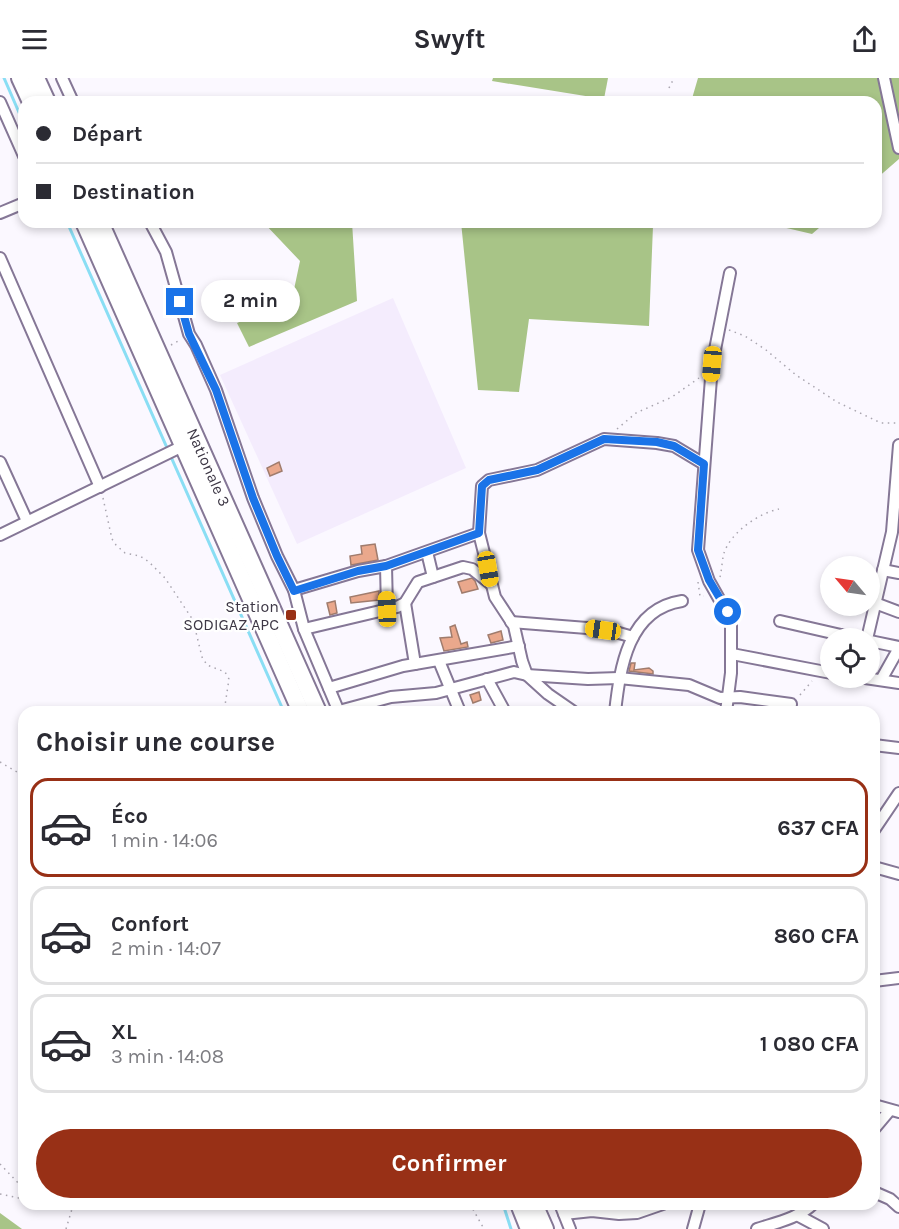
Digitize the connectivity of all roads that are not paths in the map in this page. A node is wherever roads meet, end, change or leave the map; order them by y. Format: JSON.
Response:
{"nodes":[{"id":1,"x":20,"y":78,"type":"edge"},
{"id":2,"x":36,"y":78,"type":"edge"},
{"id":3,"x":62,"y":78,"type":"edge"},
{"id":4,"x":884,"y":78,"type":"edge"},
{"id":5,"x":28,"y":96,"type":"edge"},
{"id":6,"x":44,"y":96,"type":"edge"},
{"id":7,"x":70,"y":96,"type":"edge"},
{"id":8,"x":0,"y":102,"type":"edge"},
{"id":9,"x":18,"y":142,"type":"edge"},
{"id":10,"x":899,"y":148,"type":"edge"},
{"id":11,"x":18,"y":206,"type":"edge"},
{"id":12,"x":0,"y":213,"type":"edge"},
{"id":13,"x":87,"y":228,"type":"edge"},
{"id":14,"x":102,"y":228,"type":"edge"},
{"id":15,"x":153,"y":228,"type":"edge"},
{"id":16,"x":0,"y":258,"type":"edge"},
{"id":17,"x":730,"y":273,"type":"dead end"},
{"id":18,"x":191,"y":443,"type":"junction"},
{"id":19,"x":899,"y":445,"type":"edge"},
{"id":20,"x":0,"y":462,"type":"edge"},
{"id":21,"x":704,"y":464,"type":"junction"},
{"id":22,"x":100,"y":487,"type":"junction"},
{"id":23,"x":27,"y":521,"type":"junction"},
{"id":24,"x":895,"y":532,"type":"edge"},
{"id":25,"x":479,"y":533,"type":"junction"},
{"id":26,"x":0,"y":535,"type":"edge"},
{"id":27,"x":427,"y":552,"type":"junction"},
{"id":28,"x":386,"y":566,"type":"junction"},
{"id":29,"x":883,"y":570,"type":"junction"},
{"id":30,"x":899,"y":573,"type":"edge"},
{"id":31,"x":433,"y":576,"type":"junction"},
{"id":32,"x":880,"y":582,"type":"edge"},
{"id":33,"x":490,"y":584,"type":"junction"},
{"id":34,"x":294,"y":591,"type":"junction"},
{"id":35,"x":682,"y":602,"type":"dead end"},
{"id":36,"x":405,"y":603,"type":"junction"},
{"id":37,"x":880,"y":605,"type":"edge"},
{"id":38,"x":387,"y":609,"type":"junction"},
{"id":39,"x":899,"y":612,"type":"edge"},
{"id":40,"x":780,"y":621,"type":"dead end"},
{"id":41,"x":511,"y":622,"type":"junction"},
{"id":42,"x":304,"y":629,"type":"junction"},
{"id":43,"x":820,"y":631,"type":"edge"},
{"id":44,"x":633,"y":637,"type":"junction"},
{"id":45,"x":880,"y":643,"type":"edge"},
{"id":46,"x":519,"y":646,"type":"junction"},
{"id":47,"x":899,"y":648,"type":"edge"},
{"id":48,"x":732,"y":654,"type":"junction"},
{"id":49,"x":749,"y":658,"type":"junction"},
{"id":50,"x":439,"y":661,"type":"junction"},
{"id":51,"x":416,"y":664,"type":"junction"},
{"id":52,"x":820,"y":671,"type":"edge"},
{"id":53,"x":731,"y":673,"type":"junction"},
{"id":54,"x":527,"y":675,"type":"junction"},
{"id":55,"x":619,"y":678,"type":"junction"},
{"id":56,"x":487,"y":680,"type":"junction"},
{"id":57,"x":881,"y":680,"type":"joint"},
{"id":58,"x":899,"y":683,"type":"edge"},
{"id":59,"x":329,"y":688,"type":"junction"},
{"id":60,"x":452,"y":689,"type":"junction"},
{"id":61,"x":729,"y":698,"type":"junction"},
{"id":62,"x":300,"y":706,"type":"edge"},
{"id":63,"x":315,"y":706,"type":"edge"},
{"id":64,"x":336,"y":706,"type":"edge"},
{"id":65,"x":360,"y":706,"type":"edge"},
{"id":66,"x":458,"y":706,"type":"edge"},
{"id":67,"x":502,"y":706,"type":"edge"},
{"id":68,"x":564,"y":706,"type":"edge"},
{"id":69,"x":616,"y":706,"type":"edge"},
{"id":70,"x":727,"y":706,"type":"edge"},
{"id":71,"x":778,"y":706,"type":"edge"},
{"id":72,"x":880,"y":746,"type":"edge"},
{"id":73,"x":899,"y":748,"type":"edge"},
{"id":74,"x":899,"y":793,"type":"edge"},
{"id":75,"x":880,"y":821,"type":"edge"},
{"id":76,"x":880,"y":869,"type":"edge"},
{"id":77,"x":899,"y":874,"type":"edge"},
{"id":78,"x":899,"y":978,"type":"edge"},
{"id":79,"x":880,"y":980,"type":"edge"},
{"id":80,"x":894,"y":1111,"type":"edge"},
{"id":81,"x":880,"y":1124,"type":"edge"},
{"id":82,"x":880,"y":1195,"type":"edge"},
{"id":83,"x":899,"y":1207,"type":"edge"},
{"id":84,"x":522,"y":1210,"type":"edge"},
{"id":85,"x":537,"y":1210,"type":"edge"},
{"id":86,"x":562,"y":1210,"type":"edge"},
{"id":87,"x":577,"y":1210,"type":"edge"},
{"id":88,"x":646,"y":1210,"type":"edge"},
{"id":89,"x":698,"y":1210,"type":"edge"},
{"id":90,"x":807,"y":1210,"type":"edge"},
{"id":91,"x":797,"y":1215,"type":"junction"},
{"id":92,"x":530,"y":1229,"type":"edge"},
{"id":93,"x":545,"y":1229,"type":"edge"},
{"id":94,"x":570,"y":1229,"type":"edge"},
{"id":95,"x":693,"y":1229,"type":"edge"},
{"id":96,"x":756,"y":1229,"type":"edge"},
{"id":97,"x":823,"y":1229,"type":"edge"}],
"edges":[{"from":1,"to":5,"type":"main road"},
{"from":2,"to":6,"type":"main road"},
{"from":3,"to":7,"type":"street"},
{"from":4,"to":10,"type":"street"},
{"from":8,"to":9,"type":"street"},
{"from":11,"to":12,"type":"street"},
{"from":13,"to":18,"type":"main road","name":"Nationale 3"},
{"from":14,"to":18,"type":"main road","name":"Nationale 3"},
{"from":15,"to":34,"type":"street"},
{"from":16,"to":22,"type":"street"},
{"from":17,"to":21,"type":"street"},
{"from":18,"to":22,"type":"street"},
{"from":18,"to":62,"type":"main road","name":"Nationale 3"},
{"from":18,"to":63,"type":"main road","name":"Nationale 3"},
{"from":19,"to":24,"type":"street"},
{"from":20,"to":23,"type":"street"},
{"from":21,"to":25,"type":"street"},
{"from":21,"to":48,"type":"street"},
{"from":22,"to":23,"type":"street"},
{"from":23,"to":26,"type":"street"},
{"from":24,"to":29,"type":"street"},
{"from":25,"to":27,"type":"street"},
{"from":25,"to":33,"type":"street"},
{"from":27,"to":28,"type":"street"},
{"from":27,"to":31,"type":"street"},
{"from":28,"to":34,"type":"street"},
{"from":28,"to":38,"type":"street"},
{"from":29,"to":30,"type":"street"},
{"from":29,"to":32,"type":"street"},
{"from":31,"to":33,"type":"street"},
{"from":31,"to":36,"type":"street"},
{"from":33,"to":41,"type":"street"},
{"from":34,"to":42,"type":"street"},
{"from":35,"to":44,"type":"street"},
{"from":36,"to":38,"type":"street"},
{"from":36,"to":51,"type":"street"},
{"from":37,"to":39,"type":"street"},
{"from":38,"to":42,"type":"street"},
{"from":40,"to":43,"type":"street"},
{"from":41,"to":44,"type":"street"},
{"from":41,"to":46,"type":"street"},
{"from":42,"to":59,"type":"street"},
{"from":44,"to":55,"type":"street"},
{"from":45,"to":47,"type":"street"},
{"from":46,"to":50,"type":"street"},
{"from":46,"to":54,"type":"street"},
{"from":47,"to":57,"type":"street"},
{"from":48,"to":49,"type":"street"},
{"from":48,"to":53,"type":"street"},
{"from":49,"to":52,"type":"street"},
{"from":49,"to":53,"type":"street"},
{"from":50,"to":51,"type":"street"},
{"from":50,"to":60,"type":"street"},
{"from":51,"to":59,"type":"street"},
{"from":53,"to":61,"type":"street"},
{"from":54,"to":55,"type":"street"},
{"from":54,"to":56,"type":"street"},
{"from":54,"to":68,"type":"street"},
{"from":55,"to":61,"type":"street"},
{"from":55,"to":69,"type":"street"},
{"from":56,"to":60,"type":"street"},
{"from":56,"to":67,"type":"street"},
{"from":57,"to":58,"type":"street"},
{"from":59,"to":64,"type":"street"},
{"from":60,"to":65,"type":"street"},
{"from":60,"to":66,"type":"street"},
{"from":61,"to":70,"type":"street"},
{"from":61,"to":71,"type":"street"},
{"from":72,"to":73,"type":"street"},
{"from":74,"to":75,"type":"street"},
{"from":76,"to":77,"type":"street"},
{"from":78,"to":79,"type":"street"},
{"from":80,"to":81,"type":"street"},
{"from":82,"to":83,"type":"street"},
{"from":84,"to":92,"type":"main road"},
{"from":85,"to":93,"type":"main road"},
{"from":86,"to":94,"type":"street"},
{"from":87,"to":88,"type":"street"},
{"from":89,"to":95,"type":"street"},
{"from":90,"to":91,"type":"street"},
{"from":91,"to":96,"type":"street"},
{"from":91,"to":97,"type":"street"}]}
